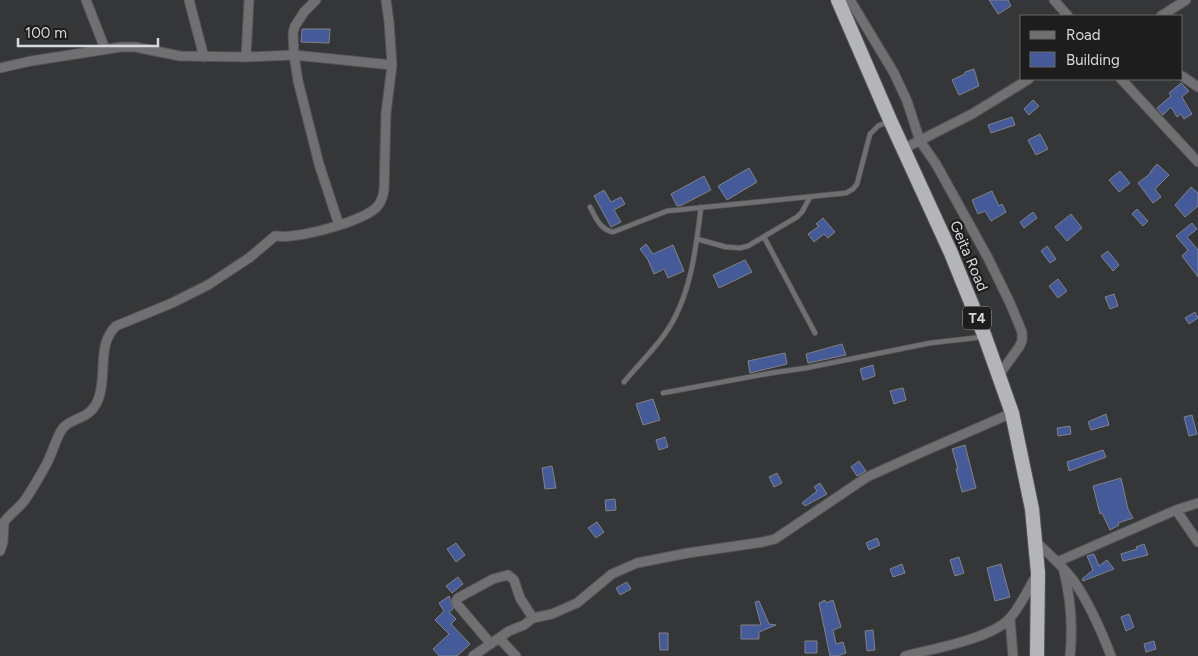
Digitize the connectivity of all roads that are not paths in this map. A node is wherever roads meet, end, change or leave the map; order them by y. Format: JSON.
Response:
{"nodes":[{"id":1,"x":86,"y":0,"type":"edge"},
{"id":2,"x":189,"y":0,"type":"edge"},
{"id":3,"x":249,"y":0,"type":"edge"},
{"id":4,"x":316,"y":0,"type":"edge"},
{"id":5,"x":386,"y":0,"type":"edge"},
{"id":6,"x":838,"y":0,"type":"edge"},
{"id":7,"x":850,"y":0,"type":"edge"},
{"id":8,"x":1054,"y":0,"type":"edge"},
{"id":9,"x":1186,"y":0,"type":"edge"},
{"id":10,"x":1067,"y":15,"type":"edge"},
{"id":11,"x":1164,"y":15,"type":"edge"},
{"id":12,"x":105,"y":49,"type":"junction"},
{"id":13,"x":294,"y":55,"type":"junction"},
{"id":14,"x":246,"y":56,"type":"junction"},
{"id":15,"x":204,"y":57,"type":"junction"},
{"id":16,"x":392,"y":65,"type":"junction"},
{"id":17,"x":0,"y":68,"type":"edge"},
{"id":18,"x":1183,"y":77,"type":"edge"},
{"id":19,"x":1027,"y":80,"type":"edge"},
{"id":20,"x":1122,"y":80,"type":"edge"},
{"id":21,"x":1198,"y":87,"type":"edge"},
{"id":22,"x":890,"y":120,"type":"junction"},
{"id":23,"x":920,"y":141,"type":"junction"},
{"id":24,"x":903,"y":148,"type":"junction"},
{"id":25,"x":1198,"y":162,"type":"edge"},
{"id":26,"x":810,"y":197,"type":"junction"},
{"id":27,"x":590,"y":206,"type":"dead end"},
{"id":28,"x":701,"y":207,"type":"junction"},
{"id":29,"x":339,"y":225,"type":"junction"},
{"id":30,"x":764,"y":237,"type":"junction"},
{"id":31,"x":697,"y":239,"type":"junction"},
{"id":32,"x":815,"y":333,"type":"dead end"},
{"id":33,"x":985,"y":337,"type":"junction"},
{"id":34,"x":999,"y":375,"type":"junction"},
{"id":35,"x":624,"y":382,"type":"dead end"},
{"id":36,"x":663,"y":393,"type":"dead end"},
{"id":37,"x":1012,"y":413,"type":"junction"},
{"id":38,"x":1198,"y":503,"type":"edge"},
{"id":39,"x":1176,"y":510,"type":"junction"},
{"id":40,"x":1035,"y":540,"type":"junction"},
{"id":41,"x":1198,"y":542,"type":"edge"},
{"id":42,"x":0,"y":551,"type":"edge"},
{"id":43,"x":1057,"y":562,"type":"junction"},
{"id":44,"x":1064,"y":569,"type":"junction"},
{"id":45,"x":1038,"y":573,"type":"junction"},
{"id":46,"x":533,"y":618,"type":"junction"},
{"id":47,"x":1010,"y":620,"type":"junction"},
{"id":48,"x":495,"y":641,"type":"junction"},
{"id":49,"x":473,"y":656,"type":"edge"},
{"id":50,"x":516,"y":656,"type":"edge"},
{"id":51,"x":905,"y":656,"type":"edge"},
{"id":52,"x":1012,"y":656,"type":"edge"},
{"id":53,"x":1037,"y":656,"type":"edge"},
{"id":54,"x":1070,"y":656,"type":"edge"},
{"id":55,"x":1111,"y":656,"type":"edge"}],
"edges":[{"from":1,"to":12,"type":"street"},
{"from":2,"to":15,"type":"street"},
{"from":3,"to":14,"type":"street"},
{"from":4,"to":13,"type":"street"},
{"from":5,"to":16,"type":"street"},
{"from":6,"to":22,"type":"highway","name":"Geita Road","number":"T4"},
{"from":7,"to":23,"type":"street"},
{"from":8,"to":10,"type":"street"},
{"from":9,"to":11,"type":"street"},
{"from":12,"to":15,"type":"street"},
{"from":12,"to":17,"type":"street"},
{"from":13,"to":14,"type":"street"},
{"from":13,"to":16,"type":"street"},
{"from":13,"to":29,"type":"street"},
{"from":14,"to":15,"type":"street"},
{"from":16,"to":29,"type":"street"},
{"from":18,"to":21,"type":"street"},
{"from":19,"to":23,"type":"street"},
{"from":20,"to":25,"type":"street"},
{"from":22,"to":24,"type":"highway","name":"Geita Road","number":"T4"},
{"from":22,"to":26,"type":"lane"},
{"from":23,"to":24,"type":"street"},
{"from":23,"to":34,"type":"street"},
{"from":24,"to":33,"type":"highway","name":"Geita Road","number":"T4"},
{"from":26,"to":28,"type":"lane"},
{"from":26,"to":30,"type":"lane"},
{"from":27,"to":28,"type":"lane"},
{"from":28,"to":31,"type":"lane"},
{"from":29,"to":42,"type":"street"},
{"from":30,"to":31,"type":"lane"},
{"from":30,"to":32,"type":"lane"},
{"from":31,"to":35,"type":"lane"},
{"from":33,"to":34,"type":"highway","name":"Geita Road","number":"T4"},
{"from":33,"to":36,"type":"lane"},
{"from":34,"to":37,"type":"highway","name":"Geita Road","number":"T4"},
{"from":37,"to":40,"type":"highway","name":"Geita Road","number":"T4"},
{"from":37,"to":46,"type":"street"},
{"from":38,"to":39,"type":"street"},
{"from":39,"to":41,"type":"street"},
{"from":39,"to":43,"type":"street"},
{"from":40,"to":43,"type":"street"},
{"from":40,"to":45,"type":"highway","name":"Geita Road","number":"T4"},
{"from":43,"to":44,"type":"street"},
{"from":44,"to":54,"type":"street"},
{"from":44,"to":55,"type":"street"},
{"from":45,"to":47,"type":"street"},
{"from":45,"to":53,"type":"highway","name":"Geita Road","number":"T4"},
{"from":46,"to":48,"type":"street"},
{"from":46,"to":48,"type":"street"},
{"from":47,"to":51,"type":"street"},
{"from":47,"to":52,"type":"street"},
{"from":48,"to":49,"type":"street"},
{"from":48,"to":50,"type":"street"}]}
